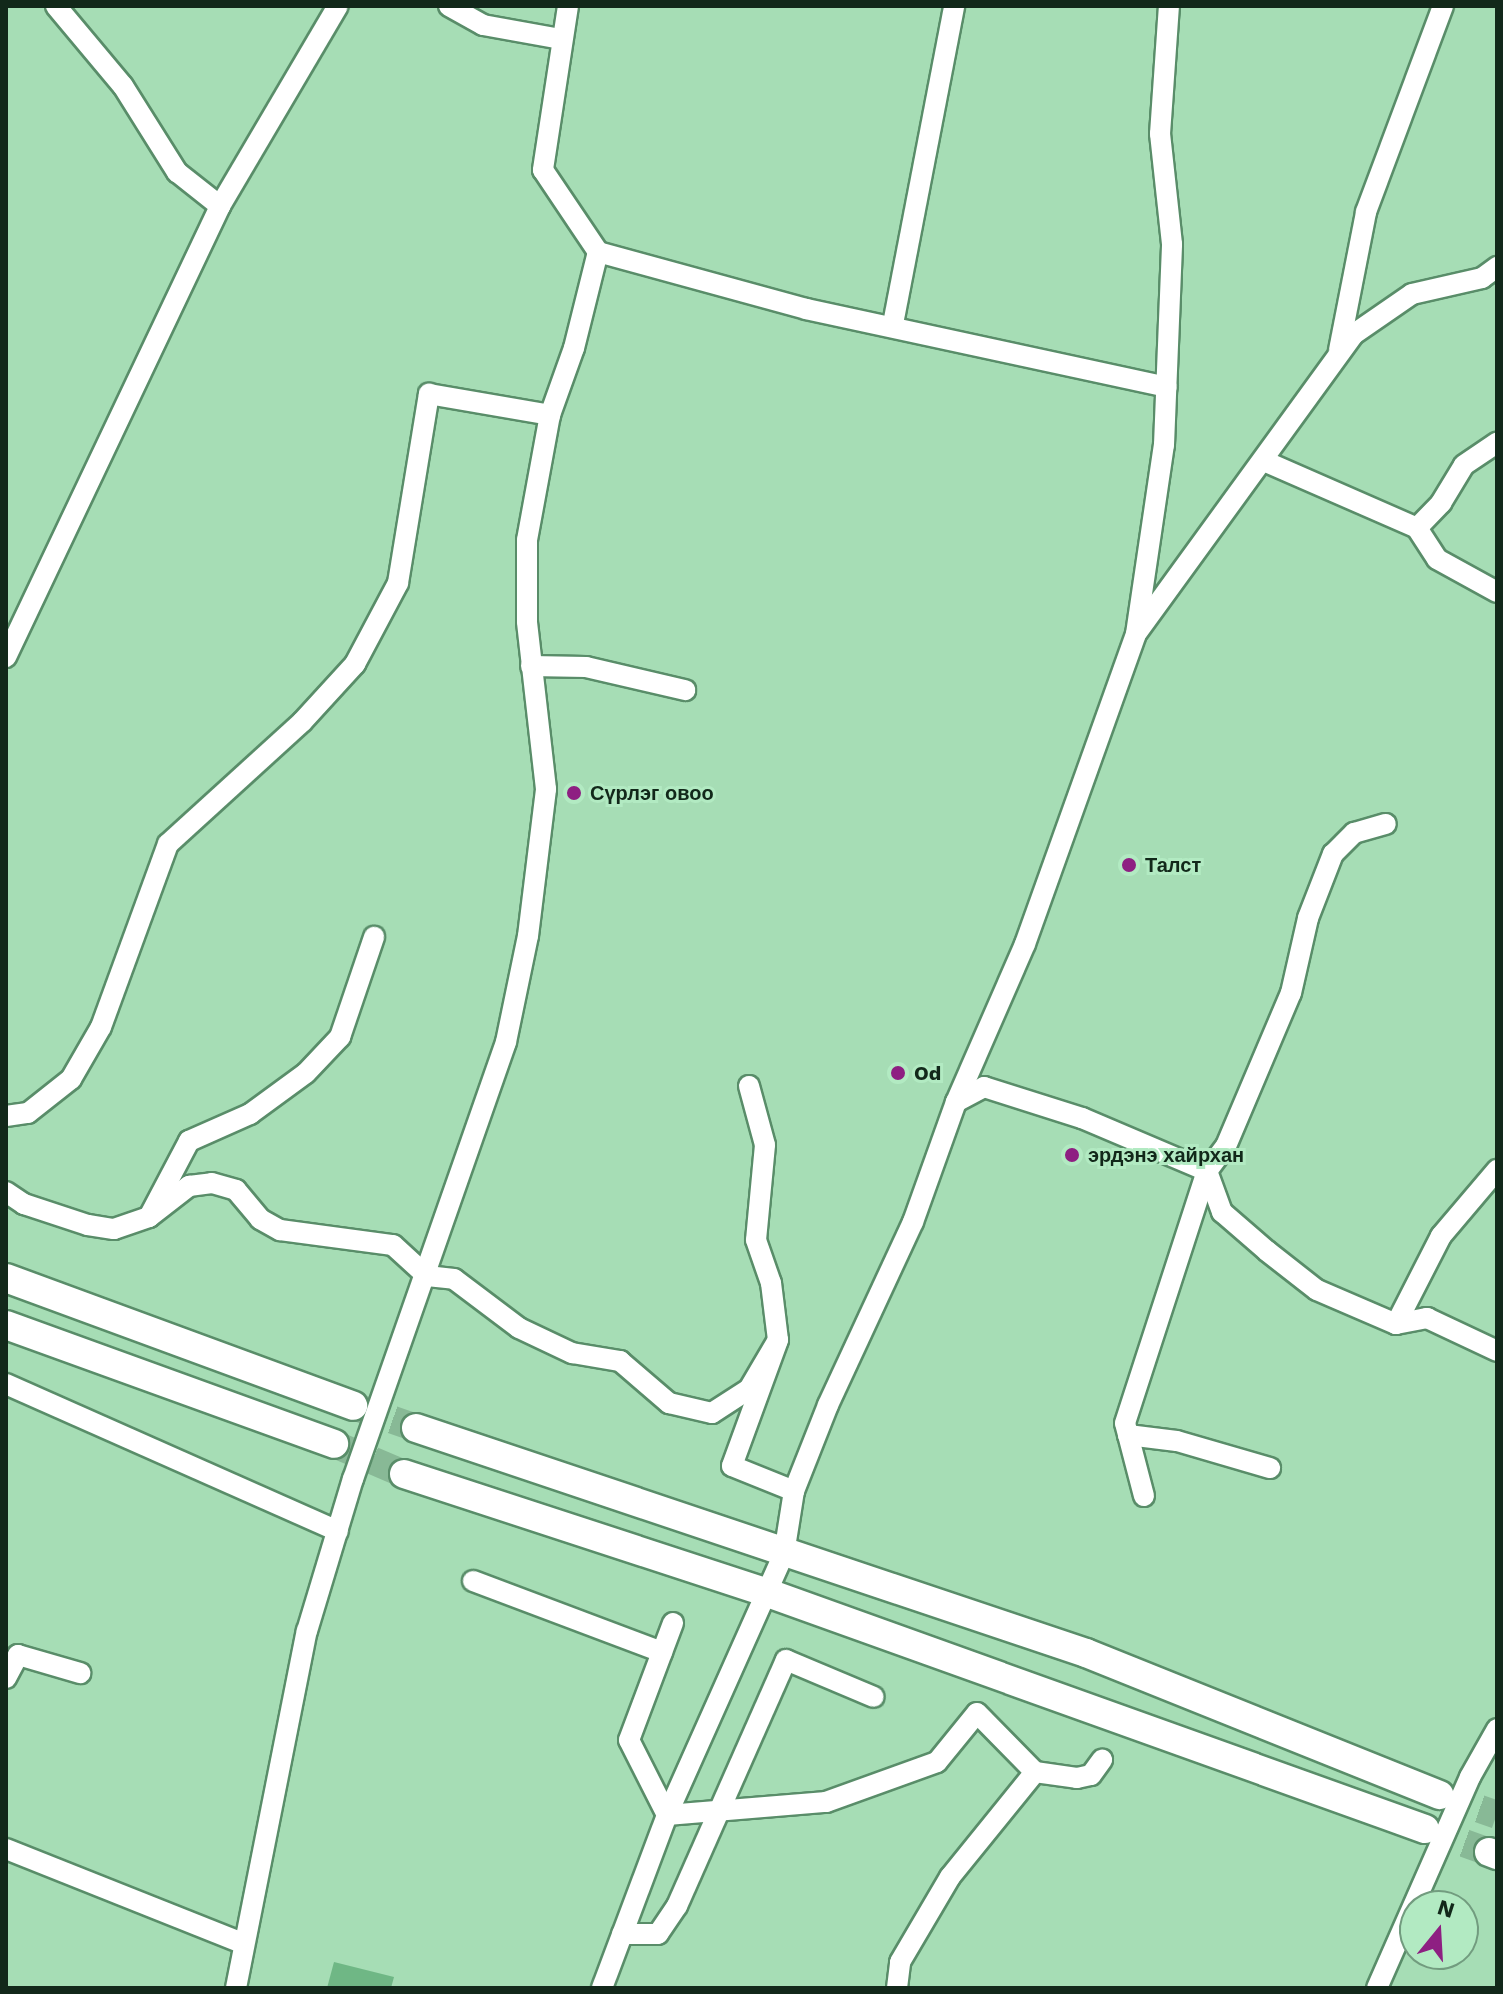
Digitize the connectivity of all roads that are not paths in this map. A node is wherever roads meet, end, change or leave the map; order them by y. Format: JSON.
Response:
{"nodes":[{"id":1,"x":56,"y":6,"type":"edge"},
{"id":2,"x":338,"y":6,"type":"edge"},
{"id":3,"x":449,"y":6,"type":"edge"},
{"id":4,"x":568,"y":6,"type":"edge"},
{"id":5,"x":954,"y":6,"type":"edge"},
{"id":6,"x":1169,"y":6,"type":"edge"},
{"id":7,"x":1443,"y":6,"type":"edge"},
{"id":8,"x":561,"y":39,"type":"junction"},
{"id":9,"x":220,"y":206,"type":"junction"},
{"id":10,"x":598,"y":252,"type":"junction"},
{"id":11,"x":1497,"y":267,"type":"edge"},
{"id":12,"x":893,"y":324,"type":"junction"},
{"id":13,"x":1338,"y":353,"type":"junction"},
{"id":14,"x":1167,"y":387,"type":"junction"},
{"id":15,"x":550,"y":415,"type":"junction"},
{"id":16,"x":1497,"y":443,"type":"edge"},
{"id":17,"x":1264,"y":461,"type":"junction"},
{"id":18,"x":1417,"y":528,"type":"junction"},
{"id":19,"x":1497,"y":592,"type":"edge"},
{"id":20,"x":1136,"y":634,"type":"junction"},
{"id":21,"x":6,"y":657,"type":"edge"},
{"id":22,"x":531,"y":666,"type":"junction"},
{"id":23,"x":685,"y":690,"type":"dead end"},
{"id":24,"x":1386,"y":824,"type":"dead end"},
{"id":25,"x":374,"y":937,"type":"dead end"},
{"id":26,"x":749,"y":1086,"type":"dead end"},
{"id":27,"x":956,"y":1102,"type":"junction"},
{"id":28,"x":6,"y":1116,"type":"edge"},
{"id":29,"x":1497,"y":1170,"type":"edge"},
{"id":30,"x":1207,"y":1171,"type":"junction"},
{"id":31,"x":6,"y":1192,"type":"edge"},
{"id":32,"x":149,"y":1217,"type":"junction"},
{"id":33,"x":427,"y":1276,"type":"junction"},
{"id":34,"x":6,"y":1278,"type":"edge"},
{"id":35,"x":1396,"y":1324,"type":"junction"},
{"id":36,"x":6,"y":1325,"type":"edge"},
{"id":37,"x":778,"y":1340,"type":"junction"},
{"id":38,"x":1497,"y":1351,"type":"edge"},
{"id":39,"x":6,"y":1384,"type":"edge"},
{"id":40,"x":353,"y":1406,"type":"tunnel mouth"},
{"id":41,"x":416,"y":1428,"type":"tunnel mouth"},
{"id":42,"x":1128,"y":1435,"type":"junction"},
{"id":43,"x":334,"y":1444,"type":"tunnel mouth"},
{"id":44,"x":1270,"y":1468,"type":"dead end"},
{"id":45,"x":404,"y":1474,"type":"tunnel mouth"},
{"id":46,"x":794,"y":1491,"type":"junction"},
{"id":47,"x":1144,"y":1496,"type":"dead end"},
{"id":48,"x":338,"y":1531,"type":"junction"},
{"id":49,"x":784,"y":1554,"type":"junction"},
{"id":50,"x":473,"y":1581,"type":"dead end"},
{"id":51,"x":768,"y":1593,"type":"junction"},
{"id":52,"x":673,"y":1623,"type":"dead end"},
{"id":53,"x":662,"y":1652,"type":"junction"},
{"id":54,"x":80,"y":1673,"type":"dead end"},
{"id":55,"x":6,"y":1678,"type":"edge"},
{"id":56,"x":874,"y":1697,"type":"dead end"},
{"id":57,"x":1497,"y":1729,"type":"edge"},
{"id":58,"x":1102,"y":1760,"type":"dead end"},
{"id":59,"x":1035,"y":1772,"type":"junction"},
{"id":60,"x":1440,"y":1795,"type":"tunnel mouth"},
{"id":61,"x":721,"y":1812,"type":"junction"},
{"id":62,"x":667,"y":1815,"type":"junction"},
{"id":63,"x":1425,"y":1829,"type":"tunnel mouth"},
{"id":64,"x":6,"y":1849,"type":"edge"},
{"id":65,"x":622,"y":1934,"type":"junction"},
{"id":66,"x":242,"y":1943,"type":"junction"},
{"id":67,"x":236,"y":1988,"type":"edge"},
{"id":68,"x":602,"y":1988,"type":"edge"},
{"id":69,"x":897,"y":1988,"type":"edge"},
{"id":70,"x":1377,"y":1988,"type":"edge"}],
"edges":[{"from":1,"to":9,"type":"street"},
{"from":2,"to":9,"type":"street"},
{"from":3,"to":8,"type":"street"},
{"from":4,"to":8,"type":"street"},
{"from":5,"to":12,"type":"street"},
{"from":6,"to":14,"type":"street"},
{"from":7,"to":13,"type":"street"},
{"from":8,"to":10,"type":"street"},
{"from":9,"to":21,"type":"street"},
{"from":10,"to":12,"type":"street"},
{"from":10,"to":15,"type":"street"},
{"from":11,"to":13,"type":"street"},
{"from":12,"to":14,"type":"street"},
{"from":13,"to":17,"type":"street"},
{"from":14,"to":20,"type":"street"},
{"from":15,"to":22,"type":"street"},
{"from":15,"to":28,"type":"street"},
{"from":16,"to":18,"type":"street"},
{"from":17,"to":18,"type":"street"},
{"from":17,"to":20,"type":"street"},
{"from":18,"to":19,"type":"street"},
{"from":20,"to":27,"type":"street"},
{"from":22,"to":23,"type":"street"},
{"from":22,"to":33,"type":"street"},
{"from":24,"to":30,"type":"street"},
{"from":25,"to":32,"type":"street"},
{"from":26,"to":37,"type":"street"},
{"from":27,"to":30,"type":"street"},
{"from":27,"to":46,"type":"street"},
{"from":29,"to":35,"type":"street"},
{"from":30,"to":35,"type":"street"},
{"from":30,"to":42,"type":"street"},
{"from":31,"to":32,"type":"street"},
{"from":32,"to":33,"type":"street"},
{"from":33,"to":37,"type":"street"},
{"from":33,"to":48,"type":"street"},
{"from":34,"to":40,"type":"main road"},
{"from":35,"to":38,"type":"street"},
{"from":36,"to":43,"type":"main road"},
{"from":37,"to":46,"type":"street"},
{"from":39,"to":48,"type":"street"},
{"from":41,"to":49,"type":"main road"},
{"from":42,"to":44,"type":"street"},
{"from":42,"to":47,"type":"street"},
{"from":45,"to":51,"type":"main road"},
{"from":46,"to":49,"type":"street"},
{"from":48,"to":66,"type":"street"},
{"from":49,"to":51,"type":"street"},
{"from":49,"to":60,"type":"main road"},
{"from":50,"to":53,"type":"street"},
{"from":51,"to":62,"type":"street"},
{"from":51,"to":63,"type":"main road"},
{"from":52,"to":53,"type":"street"},
{"from":53,"to":62,"type":"street"},
{"from":54,"to":55,"type":"street"},
{"from":56,"to":61,"type":"street"},
{"from":57,"to":70,"type":"street"},
{"from":58,"to":59,"type":"street"},
{"from":59,"to":61,"type":"street"},
{"from":59,"to":69,"type":"street"},
{"from":61,"to":62,"type":"street"},
{"from":61,"to":65,"type":"street"},
{"from":62,"to":65,"type":"street"},
{"from":64,"to":66,"type":"street"},
{"from":65,"to":68,"type":"street"},
{"from":66,"to":67,"type":"street"}]}
